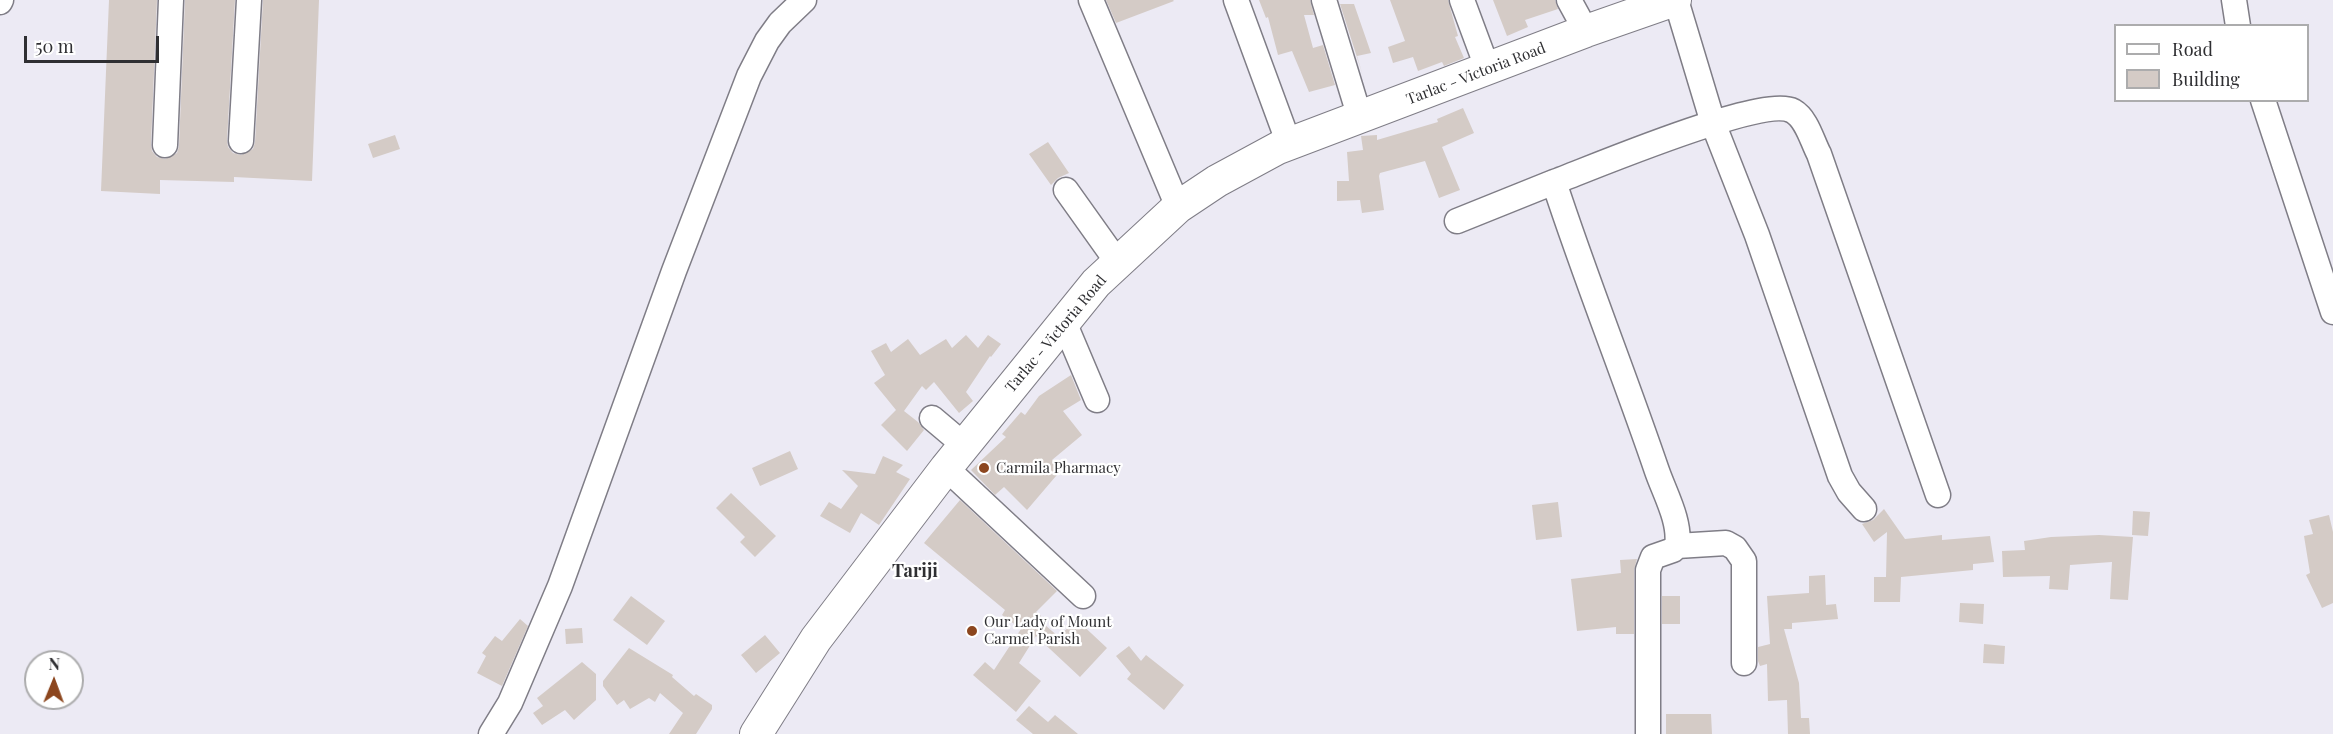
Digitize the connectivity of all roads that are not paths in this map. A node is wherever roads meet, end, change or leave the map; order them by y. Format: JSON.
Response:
{"nodes":[{"id":1,"x":171,"y":0,"type":"edge"},
{"id":2,"x":249,"y":0,"type":"edge"},
{"id":3,"x":804,"y":0,"type":"edge"},
{"id":4,"x":1091,"y":0,"type":"edge"},
{"id":5,"x":1236,"y":0,"type":"edge"},
{"id":6,"x":1324,"y":0,"type":"edge"},
{"id":7,"x":1462,"y":0,"type":"edge"},
{"id":8,"x":1569,"y":0,"type":"edge"},
{"id":9,"x":2234,"y":0,"type":"edge"},
{"id":10,"x":1670,"y":1,"type":"edge"},
{"id":11,"x":2238,"y":24,"type":"edge"},
{"id":12,"x":1586,"y":31,"type":"junction"},
{"id":13,"x":1488,"y":70,"type":"junction"},
{"id":14,"x":2263,"y":102,"type":"edge"},
{"id":15,"x":1360,"y":118,"type":"junction"},
{"id":16,"x":1713,"y":123,"type":"junction"},
{"id":17,"x":241,"y":141,"type":"dead end"},
{"id":18,"x":1289,"y":144,"type":"junction"},
{"id":19,"x":165,"y":145,"type":"dead end"},
{"id":20,"x":1554,"y":182,"type":"junction"},
{"id":21,"x":1066,"y":190,"type":"dead end"},
{"id":22,"x":1178,"y":207,"type":"junction"},
{"id":23,"x":1457,"y":221,"type":"dead end"},
{"id":24,"x":1118,"y":263,"type":"junction"},
{"id":25,"x":2333,"y":312,"type":"edge"},
{"id":26,"x":1064,"y":322,"type":"junction"},
{"id":27,"x":1097,"y":400,"type":"dead end"},
{"id":28,"x":932,"y":418,"type":"dead end"},
{"id":29,"x":955,"y":457,"type":"junction"},
{"id":30,"x":1938,"y":495,"type":"dead end"},
{"id":31,"x":1864,"y":509,"type":"dead end"},
{"id":32,"x":1677,"y":546,"type":"junction"},
{"id":33,"x":1083,"y":596,"type":"dead end"},
{"id":34,"x":1744,"y":663,"type":"dead end"},
{"id":35,"x":491,"y":734,"type":"edge"},
{"id":36,"x":756,"y":734,"type":"edge"},
{"id":37,"x":1648,"y":734,"type":"edge"}],
"edges":[{"from":1,"to":19,"type":"street"},
{"from":2,"to":17,"type":"street"},
{"from":3,"to":35,"type":"street"},
{"from":4,"to":22,"type":"street"},
{"from":5,"to":18,"type":"street"},
{"from":6,"to":15,"type":"street"},
{"from":7,"to":13,"type":"street"},
{"from":8,"to":12,"type":"street"},
{"from":9,"to":11,"type":"street"},
{"from":10,"to":12,"type":"main road","name":"Tarlac - Victoria Road"},
{"from":10,"to":16,"type":"street"},
{"from":12,"to":13,"type":"main road","name":"Tarlac - Victoria Road"},
{"from":13,"to":15,"type":"main road","name":"Tarlac - Victoria Road"},
{"from":14,"to":25,"type":"street"},
{"from":15,"to":18,"type":"main road","name":"Tarlac - Victoria Road"},
{"from":16,"to":20,"type":"street"},
{"from":16,"to":30,"type":"street"},
{"from":16,"to":31,"type":"street"},
{"from":18,"to":22,"type":"main road","name":"Tarlac - Victoria Road"},
{"from":20,"to":23,"type":"street"},
{"from":20,"to":32,"type":"street"},
{"from":21,"to":24,"type":"street"},
{"from":22,"to":24,"type":"main road","name":"Tarlac - Victoria Road"},
{"from":24,"to":26,"type":"main road","name":"Tarlac - Victoria Road"},
{"from":26,"to":27,"type":"street"},
{"from":26,"to":29,"type":"main road","name":"Tarlac - Victoria Road"},
{"from":28,"to":29,"type":"street"},
{"from":29,"to":33,"type":"street"},
{"from":29,"to":36,"type":"main road","name":"Tarlac - Victoria Road"},
{"from":32,"to":34,"type":"street"},
{"from":32,"to":37,"type":"street"}]}
